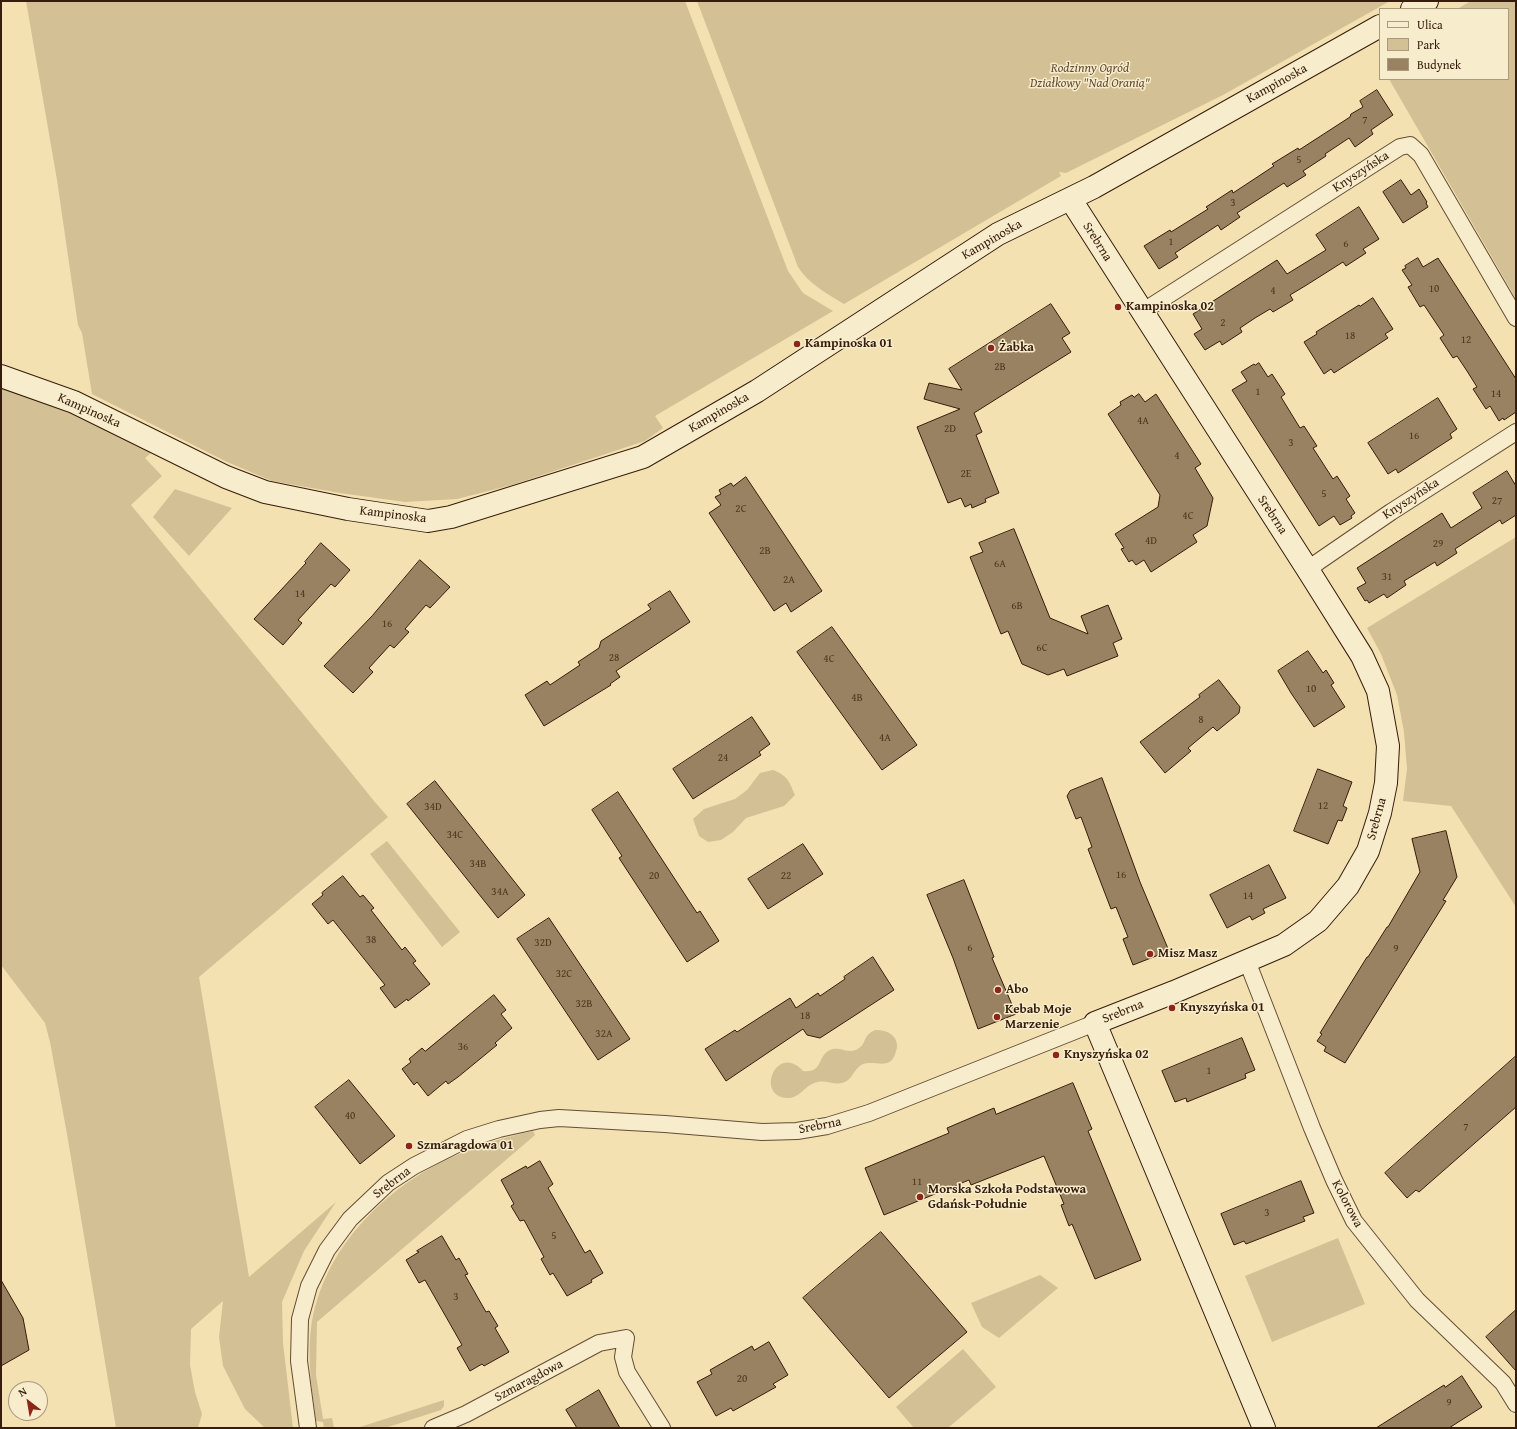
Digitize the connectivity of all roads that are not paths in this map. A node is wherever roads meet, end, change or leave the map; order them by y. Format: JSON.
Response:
{"nodes":[{"id":1,"x":1427,"y":1,"type":"edge"},
{"id":2,"x":1414,"y":8,"type":"edge"},
{"id":3,"x":1379,"y":27,"type":"edge"},
{"id":4,"x":1070,"y":200,"type":"junction"},
{"id":5,"x":1142,"y":312,"type":"junction"},
{"id":6,"x":1516,"y":318,"type":"edge"},
{"id":7,"x":1,"y":376,"type":"edge"},
{"id":8,"x":1516,"y":432,"type":"edge"},
{"id":9,"x":1308,"y":570,"type":"junction"},
{"id":10,"x":1247,"y":962,"type":"junction"},
{"id":11,"x":1094,"y":1023,"type":"junction"},
{"id":12,"x":1516,"y":1404,"type":"edge"},
{"id":13,"x":308,"y":1428,"type":"edge"},
{"id":14,"x":433,"y":1428,"type":"edge"},
{"id":15,"x":662,"y":1428,"type":"edge"},
{"id":16,"x":1264,"y":1428,"type":"edge"}],
"edges":[{"from":1,"to":2,"type":"street"},
{"from":3,"to":4,"type":"street","name":"Kampinoska"},
{"from":4,"to":5,"type":"street","name":"Srebrna"},
{"from":4,"to":7,"type":"street","name":"Kampinoska"},
{"from":5,"to":6,"type":"street","name":"Knyszyńska"},
{"from":5,"to":9,"type":"street","name":"Srebrna"},
{"from":8,"to":9,"type":"street","name":"Knyszyńska"},
{"from":9,"to":10,"type":"street","name":"Srebrna"},
{"from":10,"to":11,"type":"street","name":"Srebrna"},
{"from":10,"to":12,"type":"street","name":"Kolorowa"},
{"from":11,"to":13,"type":"street","name":"Srebrna"},
{"from":11,"to":16,"type":"street"},
{"from":14,"to":15,"type":"street","name":"Szmaragdowa"}]}
